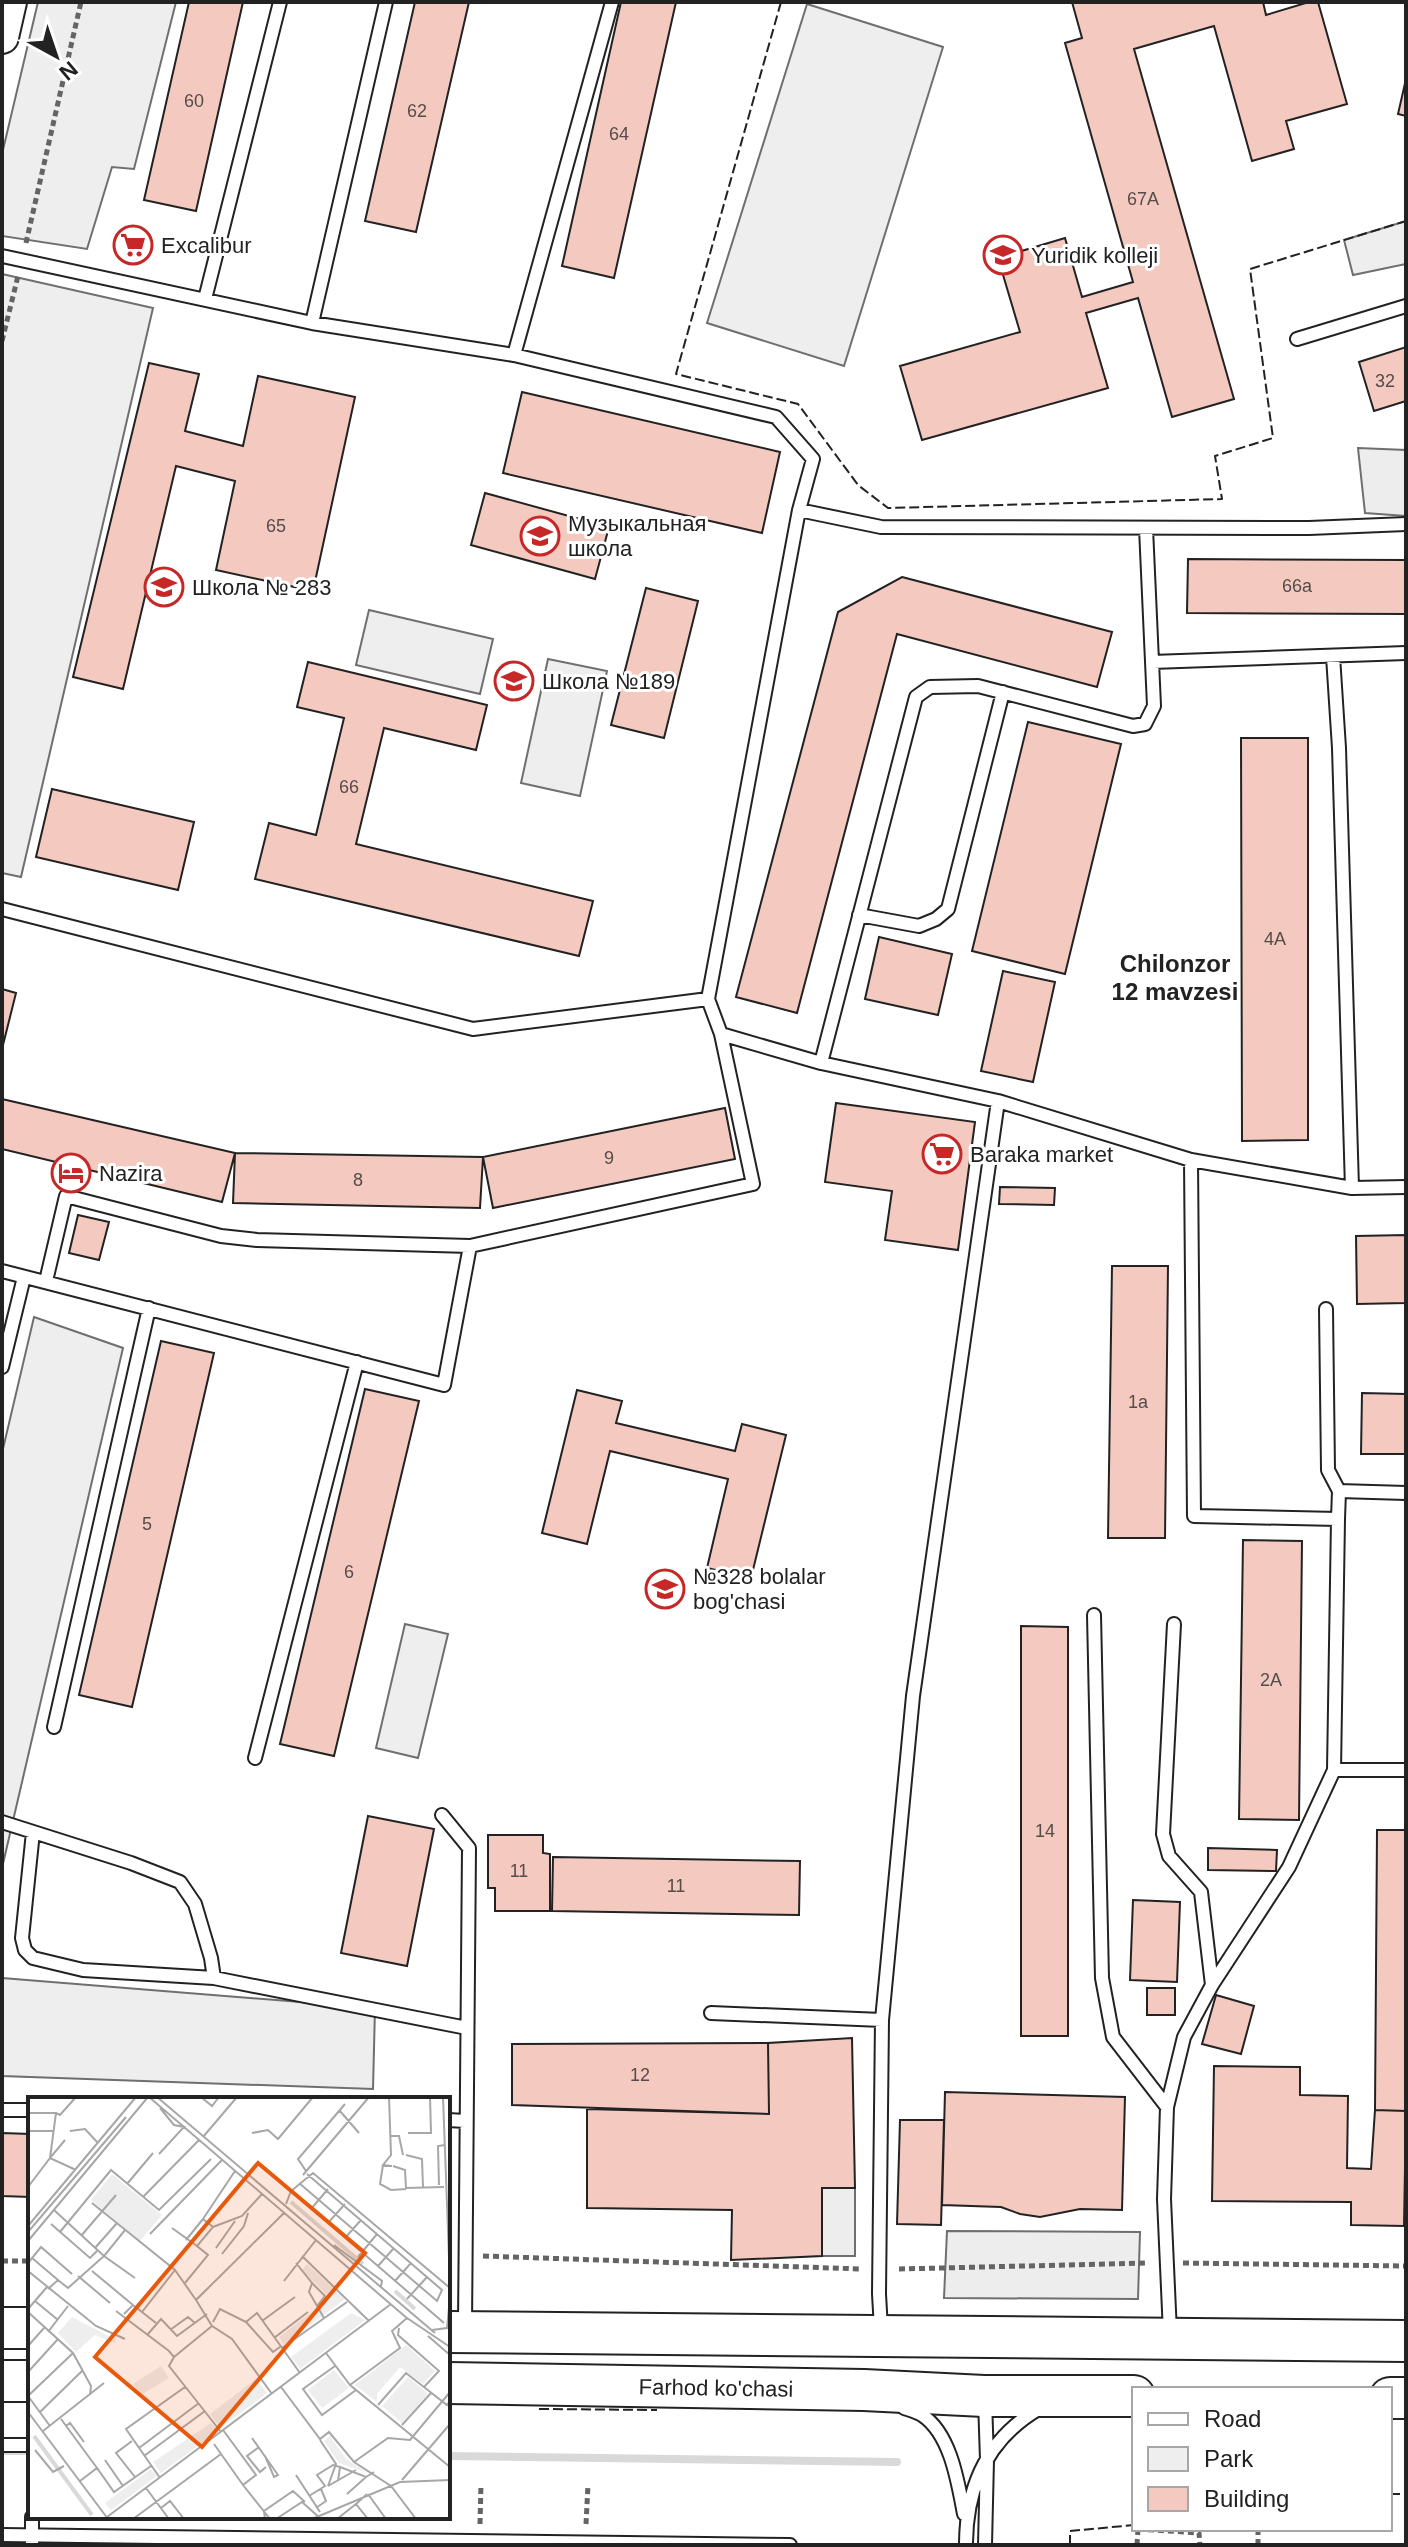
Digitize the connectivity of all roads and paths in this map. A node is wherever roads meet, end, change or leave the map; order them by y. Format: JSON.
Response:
{"nodes":[{"id":1,"x":10,"y":2,"type":"edge"},
{"id":2,"x":81,"y":2,"type":"edge"},
{"id":3,"x":280,"y":2,"type":"edge"},
{"id":4,"x":386,"y":2,"type":"edge"},
{"id":5,"x":612,"y":2,"type":"edge"},
{"id":6,"x":2,"y":37,"type":"edge"},
{"id":7,"x":2,"y":256,"type":"edge"},
{"id":8,"x":22,"y":260,"type":"junction"},
{"id":9,"x":205,"y":299,"type":"junction"},
{"id":10,"x":1406,"y":306,"type":"edge"},
{"id":11,"x":312,"y":323,"type":"junction"},
{"id":12,"x":1297,"y":339,"type":"dead end"},
{"id":13,"x":2,"y":341,"type":"edge"},
{"id":14,"x":514,"y":355,"type":"junction"},
{"id":15,"x":799,"y":510,"type":"junction"},
{"id":16,"x":1406,"y":524,"type":"edge"},
{"id":17,"x":1146,"y":528,"type":"junction"},
{"id":18,"x":1406,"y":653,"type":"edge"},
{"id":19,"x":1333,"y":656,"type":"junction"},
{"id":20,"x":1152,"y":662,"type":"junction"},
{"id":21,"x":1003,"y":692,"type":"junction"},
{"id":22,"x":2,"y":909,"type":"edge"},
{"id":23,"x":859,"y":915,"type":"junction"},
{"id":24,"x":708,"y":999,"type":"junction"},
{"id":25,"x":721,"y":1034,"type":"junction"},
{"id":26,"x":821,"y":1063,"type":"junction"},
{"id":27,"x":998,"y":1101,"type":"junction"},
{"id":28,"x":1191,"y":1160,"type":"junction"},
{"id":29,"x":1406,"y":1187,"type":"edge"},
{"id":30,"x":1352,"y":1188,"type":"junction"},
{"id":31,"x":470,"y":1246,"type":"junction"},
{"id":32,"x":2,"y":1271,"type":"edge"},
{"id":33,"x":24,"y":1277,"type":"junction"},
{"id":34,"x":46,"y":1281,"type":"junction"},
{"id":35,"x":149,"y":1308,"type":"junction"},
{"id":36,"x":1326,"y":1309,"type":"dead end"},
{"id":37,"x":357,"y":1362,"type":"junction"},
{"id":38,"x":2,"y":1367,"type":"edge"},
{"id":39,"x":1339,"y":1491,"type":"junction"},
{"id":40,"x":1406,"y":1493,"type":"edge"},
{"id":41,"x":1338,"y":1519,"type":"junction"},
{"id":42,"x":1094,"y":1615,"type":"dead end"},
{"id":43,"x":1174,"y":1624,"type":"dead end"},
{"id":44,"x":54,"y":1727,"type":"dead end"},
{"id":45,"x":255,"y":1758,"type":"dead end"},
{"id":46,"x":1334,"y":1770,"type":"junction"},
{"id":47,"x":1406,"y":1770,"type":"edge"},
{"id":48,"x":442,"y":1815,"type":"dead end"},
{"id":49,"x":2,"y":1822,"type":"edge"},
{"id":50,"x":33,"y":1832,"type":"junction"},
{"id":51,"x":214,"y":1978,"type":"junction"},
{"id":52,"x":1212,"y":1985,"type":"junction"},
{"id":53,"x":711,"y":2013,"type":"dead end"},
{"id":54,"x":882,"y":2020,"type":"junction"},
{"id":55,"x":467,"y":2028,"type":"junction"},
{"id":56,"x":1167,"y":2107,"type":"junction"},
{"id":57,"x":2,"y":2110,"type":"edge"},
{"id":58,"x":28,"y":2110,"type":"edge"},
{"id":59,"x":450,"y":2120,"type":"edge"},
{"id":60,"x":465,"y":2121,"type":"junction"},
{"id":61,"x":465,"y":2255,"type":"junction"},
{"id":62,"x":2,"y":2261,"type":"edge"},
{"id":63,"x":28,"y":2261,"type":"edge"},
{"id":64,"x":1166,"y":2263,"type":"junction"},
{"id":65,"x":1406,"y":2266,"type":"edge"},
{"id":66,"x":879,"y":2270,"type":"junction"},
{"id":67,"x":2,"y":2328,"type":"edge"},
{"id":68,"x":28,"y":2328,"type":"edge"},
{"id":69,"x":457,"y":2332,"type":"edge"},
{"id":70,"x":882,"y":2336,"type":"junction"},
{"id":71,"x":984,"y":2337,"type":"junction"},
{"id":72,"x":1171,"y":2339,"type":"junction"},
{"id":73,"x":1406,"y":2341,"type":"edge"},
{"id":74,"x":2,"y":2381,"type":"edge"},
{"id":75,"x":28,"y":2381,"type":"edge"},
{"id":76,"x":450,"y":2383,"type":"edge"},
{"id":77,"x":864,"y":2390,"type":"junction"},
{"id":78,"x":984,"y":2396,"type":"junction"},
{"id":79,"x":1069,"y":2396,"type":"junction"},
{"id":80,"x":1132,"y":2396,"type":"edge"},
{"id":81,"x":2,"y":2445,"type":"edge"},
{"id":82,"x":28,"y":2445,"type":"edge"},
{"id":83,"x":987,"y":2460,"type":"junction"},
{"id":84,"x":481,"y":2484,"type":"dead end"},
{"id":85,"x":588,"y":2485,"type":"dead end"},
{"id":86,"x":32,"y":2519,"type":"edge"},
{"id":87,"x":966,"y":2521,"type":"junction"},
{"id":88,"x":1168,"y":2531,"type":"edge"},
{"id":89,"x":2,"y":2535,"type":"edge"},
{"id":90,"x":33,"y":2540,"type":"edge"},
{"id":91,"x":249,"y":2542,"type":"edge"},
{"id":92,"x":585,"y":2542,"type":"junction"},
{"id":93,"x":479,"y":2543,"type":"edge"},
{"id":94,"x":697,"y":2544,"type":"edge"},
{"id":95,"x":790,"y":2545,"type":"edge"},
{"id":96,"x":966,"y":2545,"type":"edge"},
{"id":97,"x":985,"y":2545,"type":"edge"},
{"id":98,"x":1200,"y":2545,"type":"edge"}],
"edges":[{"from":1,"to":6,"type":"street"},
{"from":2,"to":8,"type":"path"},
{"from":3,"to":9,"type":"lane"},
{"from":4,"to":11,"type":"lane"},
{"from":5,"to":14,"type":"lane"},
{"from":7,"to":8,"type":"lane"},
{"from":8,"to":9,"type":"lane"},
{"from":8,"to":13,"type":"path"},
{"from":9,"to":11,"type":"lane"},
{"from":10,"to":12,"type":"lane"},
{"from":11,"to":14,"type":"lane"},
{"from":14,"to":15,"type":"lane"},
{"from":15,"to":17,"type":"lane"},
{"from":15,"to":24,"type":"lane"},
{"from":16,"to":17,"type":"lane"},
{"from":17,"to":20,"type":"lane"},
{"from":18,"to":19,"type":"lane"},
{"from":19,"to":20,"type":"lane"},
{"from":19,"to":30,"type":"lane"},
{"from":20,"to":21,"type":"lane"},
{"from":21,"to":23,"type":"lane"},
{"from":21,"to":23,"type":"lane"},
{"from":22,"to":24,"type":"lane"},
{"from":23,"to":26,"type":"lane"},
{"from":24,"to":25,"type":"lane"},
{"from":25,"to":26,"type":"lane"},
{"from":25,"to":31,"type":"lane"},
{"from":26,"to":27,"type":"lane"},
{"from":27,"to":28,"type":"lane"},
{"from":27,"to":54,"type":"lane"},
{"from":28,"to":30,"type":"lane"},
{"from":28,"to":41,"type":"lane"},
{"from":29,"to":30,"type":"lane"},
{"from":31,"to":34,"type":"lane"},
{"from":31,"to":37,"type":"lane"},
{"from":32,"to":33,"type":"lane"},
{"from":33,"to":34,"type":"lane"},
{"from":33,"to":38,"type":"lane"},
{"from":34,"to":35,"type":"lane"},
{"from":35,"to":37,"type":"lane"},
{"from":35,"to":44,"type":"lane"},
{"from":36,"to":39,"type":"lane"},
{"from":37,"to":45,"type":"lane"},
{"from":39,"to":40,"type":"lane"},
{"from":39,"to":41,"type":"lane"},
{"from":41,"to":46,"type":"lane"},
{"from":42,"to":56,"type":"lane"},
{"from":43,"to":52,"type":"lane"},
{"from":46,"to":47,"type":"lane"},
{"from":46,"to":52,"type":"lane"},
{"from":48,"to":55,"type":"lane"},
{"from":49,"to":50,"type":"lane"},
{"from":50,"to":51,"type":"lane"},
{"from":50,"to":51,"type":"lane"},
{"from":51,"to":55,"type":"lane"},
{"from":52,"to":56,"type":"lane"},
{"from":53,"to":54,"type":"lane"},
{"from":54,"to":66,"type":"lane"},
{"from":55,"to":60,"type":"lane"},
{"from":56,"to":64,"type":"lane"},
{"from":57,"to":58,"type":"lane"},
{"from":59,"to":60,"type":"lane"},
{"from":60,"to":61,"type":"lane"},
{"from":61,"to":66,"type":"path"},
{"from":61,"to":69,"type":"lane"},
{"from":62,"to":63,"type":"path"},
{"from":64,"to":65,"type":"path"},
{"from":64,"to":66,"type":"path"},
{"from":64,"to":72,"type":"lane"},
{"from":66,"to":70,"type":"lane"},
{"from":67,"to":68,"type":"main road"},
{"from":69,"to":70,"type":"main road"},
{"from":70,"to":71,"type":"main road"},
{"from":71,"to":72,"type":"main road"},
{"from":71,"to":78,"type":"main road"},
{"from":72,"to":73,"type":"main road"},
{"from":74,"to":75,"type":"main road"},
{"from":76,"to":77,"type":"main road","name":"Farhod ko'chasi"},
{"from":77,"to":78,"type":"main road","name":"Farhod ko'chasi"},
{"from":77,"to":87,"type":"lane"},
{"from":78,"to":79,"type":"main road","name":"Farhod ko'chasi"},
{"from":78,"to":83,"type":"lane"},
{"from":79,"to":80,"type":"main road","name":"Farhod ko'chasi"},
{"from":79,"to":83,"type":"lane"},
{"from":81,"to":82,"type":"lane"},
{"from":83,"to":87,"type":"lane"},
{"from":83,"to":97,"type":"lane"},
{"from":84,"to":93,"type":"path"},
{"from":85,"to":92,"type":"path"},
{"from":86,"to":90,"type":"lane"},
{"from":87,"to":96,"type":"lane"},
{"from":88,"to":98,"type":"path"},
{"from":89,"to":90,"type":"lane"},
{"from":90,"to":91,"type":"lane"},
{"from":91,"to":93,"type":"lane"},
{"from":92,"to":93,"type":"lane"},
{"from":92,"to":94,"type":"lane"},
{"from":94,"to":95,"type":"lane"}]}
